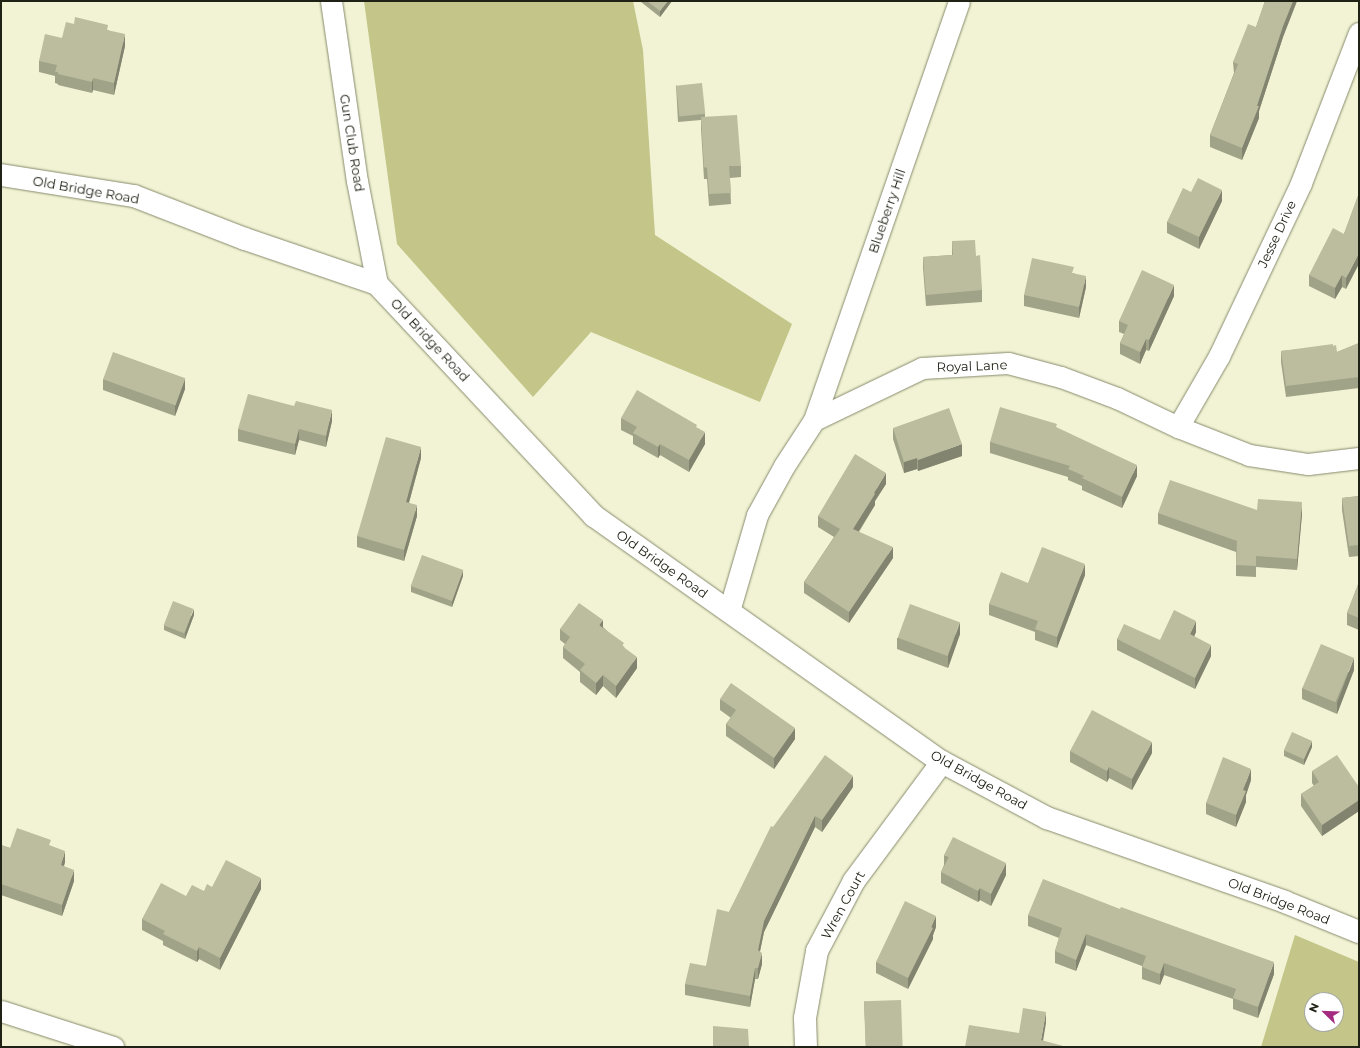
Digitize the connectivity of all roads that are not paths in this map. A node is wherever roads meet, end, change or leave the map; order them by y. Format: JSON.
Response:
{"nodes":[{"id":1,"x":331,"y":1,"type":"edge"},
{"id":2,"x":959,"y":1,"type":"edge"},
{"id":3,"x":1359,"y":33,"type":"edge"},
{"id":4,"x":1,"y":175,"type":"edge"},
{"id":5,"x":377,"y":284,"type":"junction"},
{"id":6,"x":814,"y":420,"type":"junction"},
{"id":7,"x":1178,"y":427,"type":"junction"},
{"id":8,"x":1359,"y":458,"type":"edge"},
{"id":9,"x":730,"y":611,"type":"junction"},
{"id":10,"x":942,"y":762,"type":"junction"},
{"id":11,"x":1359,"y":932,"type":"edge"},
{"id":12,"x":1,"y":1011,"type":"edge"},
{"id":13,"x":113,"y":1047,"type":"edge"},
{"id":14,"x":806,"y":1047,"type":"edge"}],
"edges":[{"from":1,"to":5,"type":"street","name":"Gun Club Road"},
{"from":2,"to":6,"type":"street","name":"Blueberry Hill"},
{"from":3,"to":7,"type":"street","name":"Jesse Drive"},
{"from":4,"to":5,"type":"street","name":"Old Bridge Road"},
{"from":5,"to":9,"type":"street","name":"Old Bridge Road"},
{"from":6,"to":7,"type":"street","name":"Royal Lane"},
{"from":6,"to":9,"type":"street"},
{"from":7,"to":8,"type":"street","name":"Royal Lane"},
{"from":9,"to":10,"type":"street","name":"Old Bridge Road"},
{"from":10,"to":11,"type":"street","name":"Old Bridge Road"},
{"from":10,"to":14,"type":"street","name":"Wren Court"},
{"from":12,"to":13,"type":"street"}]}
